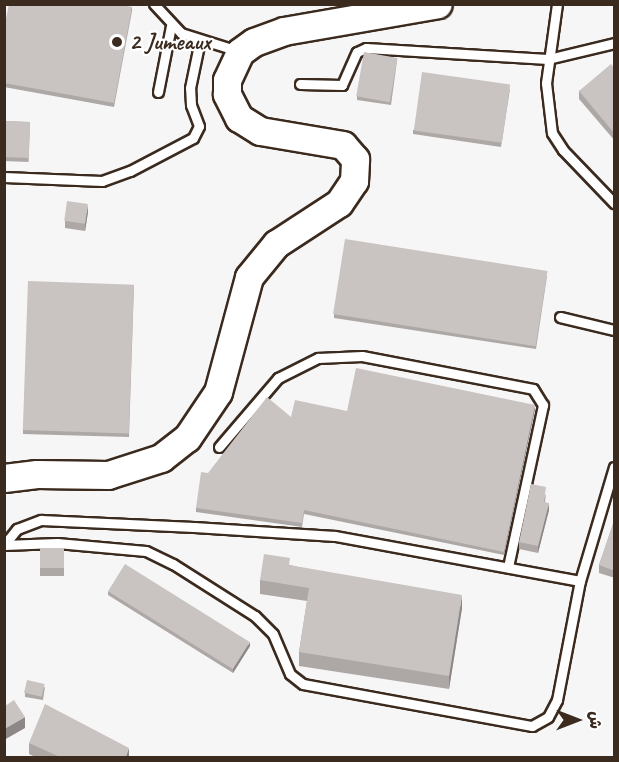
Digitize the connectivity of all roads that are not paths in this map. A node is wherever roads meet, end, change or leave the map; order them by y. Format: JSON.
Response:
{"nodes":[{"id":1,"x":154,"y":4,"type":"edge"},
{"id":2,"x":438,"y":4,"type":"edge"},
{"id":3,"x":557,"y":4,"type":"edge"},
{"id":4,"x":171,"y":26,"type":"junction"},
{"id":5,"x":200,"y":40,"type":"junction"},
{"id":6,"x":615,"y":43,"type":"edge"},
{"id":7,"x":240,"y":52,"type":"junction"},
{"id":8,"x":548,"y":59,"type":"junction"},
{"id":9,"x":300,"y":84,"type":"dead end"},
{"id":10,"x":158,"y":92,"type":"dead end"},
{"id":11,"x":4,"y":177,"type":"edge"},
{"id":12,"x":615,"y":203,"type":"edge"},
{"id":13,"x":560,"y":317,"type":"dead end"},
{"id":14,"x":615,"y":330,"type":"edge"},
{"id":15,"x":219,"y":447,"type":"dead end"},
{"id":16,"x":615,"y":467,"type":"edge"},
{"id":17,"x":4,"y":478,"type":"edge"},
{"id":18,"x":4,"y":545,"type":"edge"},
{"id":19,"x":508,"y":567,"type":"junction"},
{"id":20,"x":580,"y":581,"type":"junction"}],
"edges":[{"from":1,"to":4,"type":"lane"},
{"from":2,"to":7,"type":"main road"},
{"from":3,"to":8,"type":"lane"},
{"from":4,"to":5,"type":"lane"},
{"from":4,"to":10,"type":"lane"},
{"from":5,"to":7,"type":"lane"},
{"from":5,"to":11,"type":"lane"},
{"from":6,"to":8,"type":"lane"},
{"from":7,"to":17,"type":"main road"},
{"from":8,"to":9,"type":"lane"},
{"from":8,"to":12,"type":"lane"},
{"from":13,"to":14,"type":"lane"},
{"from":15,"to":19,"type":"lane"},
{"from":16,"to":20,"type":"lane"},
{"from":18,"to":19,"type":"lane"},
{"from":18,"to":20,"type":"lane"},
{"from":19,"to":20,"type":"lane"}]}
